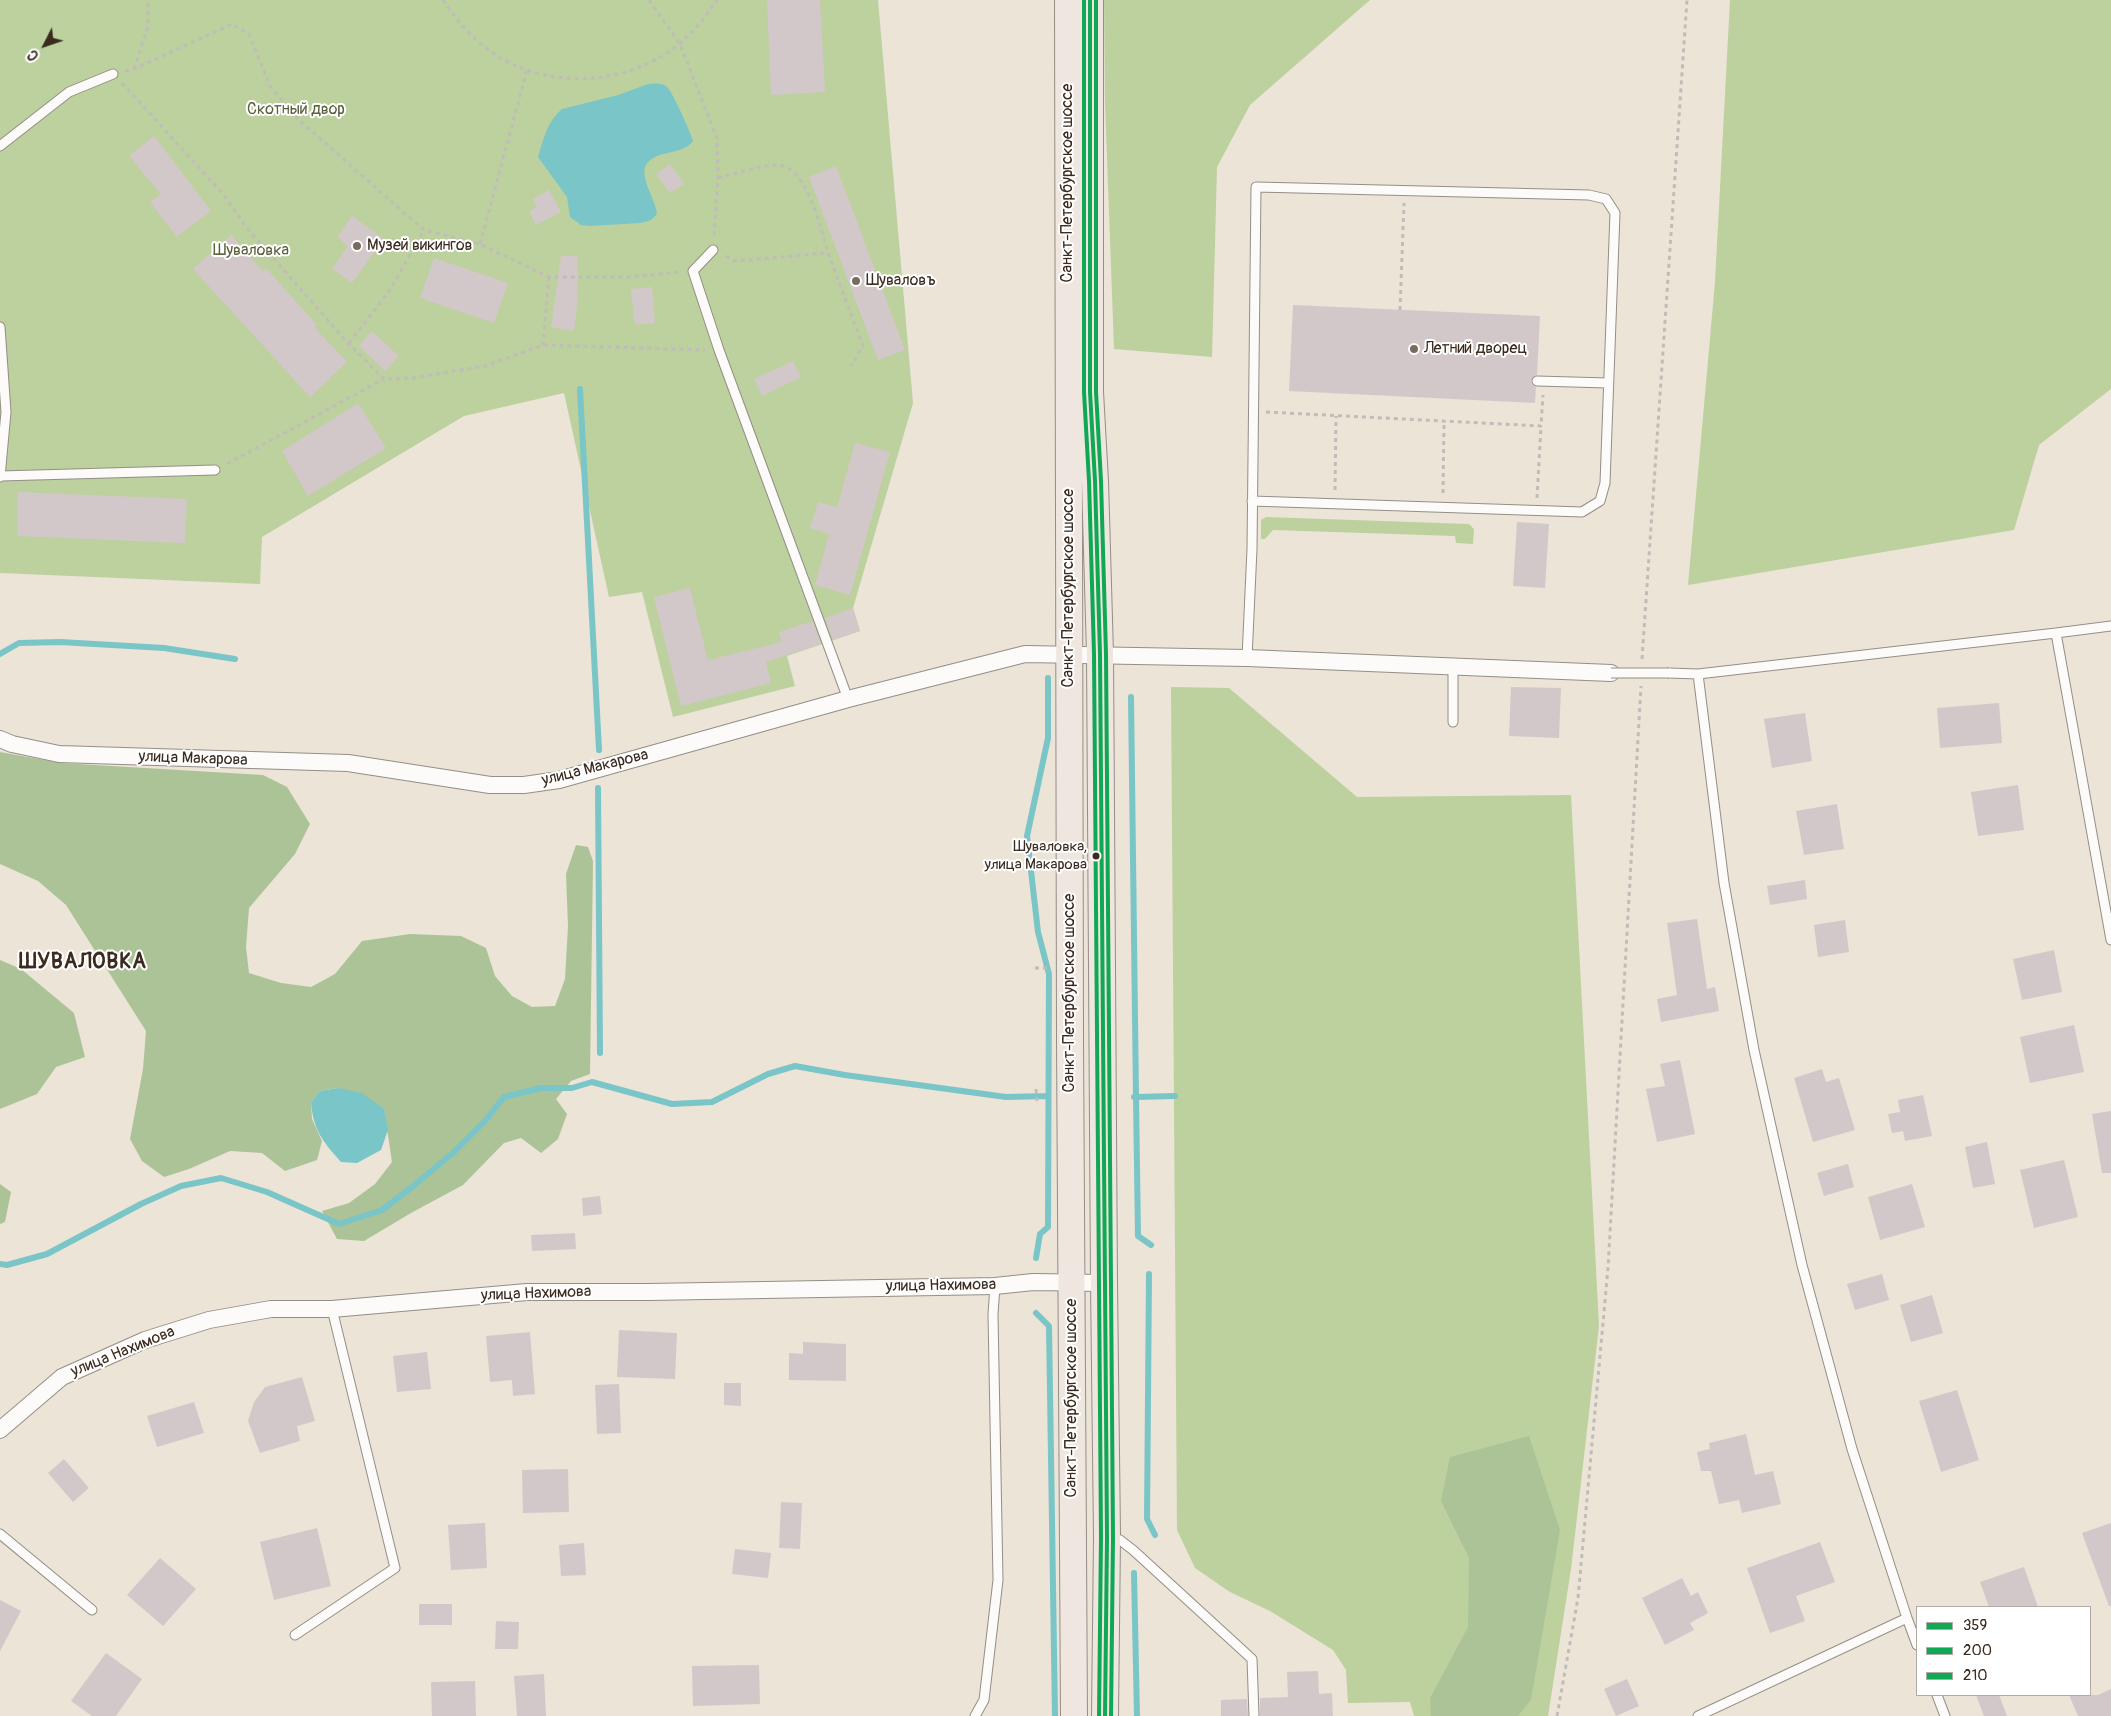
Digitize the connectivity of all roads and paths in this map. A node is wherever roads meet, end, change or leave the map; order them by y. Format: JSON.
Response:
{"nodes":[{"id":1,"x":148,"y":0,"type":"edge"},
{"id":2,"x":443,"y":0,"type":"edge"},
{"id":3,"x":649,"y":0,"type":"edge"},
{"id":4,"x":717,"y":0,"type":"edge"},
{"id":5,"x":1068,"y":0,"type":"edge"},
{"id":6,"x":1090,"y":0,"type":"edge"},
{"id":7,"x":1686,"y":0,"type":"edge"},
{"id":8,"x":680,"y":44,"type":"junction"},
{"id":9,"x":134,"y":69,"type":"junction"},
{"id":10,"x":527,"y":70,"type":"junction"},
{"id":11,"x":113,"y":74,"type":"junction"},
{"id":12,"x":0,"y":146,"type":"edge"},
{"id":13,"x":718,"y":178,"type":"junction"},
{"id":14,"x":1403,"y":220,"type":"dead end"},
{"id":15,"x":424,"y":230,"type":"junction"},
{"id":16,"x":480,"y":244,"type":"junction"},
{"id":17,"x":713,"y":250,"type":"junction"},
{"id":18,"x":828,"y":253,"type":"junction"},
{"id":19,"x":693,"y":271,"type":"junction"},
{"id":20,"x":549,"y":277,"type":"junction"},
{"id":21,"x":1400,"y":310,"type":"dead end"},
{"id":22,"x":0,"y":327,"type":"edge"},
{"id":23,"x":348,"y":343,"type":"junction"},
{"id":24,"x":543,"y":344,"type":"junction"},
{"id":25,"x":719,"y":350,"type":"junction"},
{"id":26,"x":851,"y":366,"type":"dead end"},
{"id":27,"x":384,"y":379,"type":"junction"},
{"id":28,"x":1540,"y":381,"type":"joint"},
{"id":29,"x":1608,"y":383,"type":"junction"},
{"id":30,"x":1253,"y":412,"type":"junction"},
{"id":31,"x":1336,"y":416,"type":"junction"},
{"id":32,"x":1444,"y":422,"type":"junction"},
{"id":33,"x":1541,"y":426,"type":"junction"},
{"id":34,"x":216,"y":470,"type":"joint"},
{"id":35,"x":0,"y":476,"type":"edge"},
{"id":36,"x":1335,"y":489,"type":"dead end"},
{"id":37,"x":1442,"y":494,"type":"dead end"},
{"id":38,"x":1537,"y":499,"type":"dead end"},
{"id":39,"x":1252,"y":501,"type":"junction"},
{"id":40,"x":2111,"y":626,"type":"edge"},
{"id":41,"x":2056,"y":633,"type":"junction"},
{"id":42,"x":1069,"y":653,"type":"junction"},
{"id":43,"x":1100,"y":654,"type":"junction"},
{"id":44,"x":1247,"y":658,"type":"junction"},
{"id":45,"x":1453,"y":667,"type":"junction"},
{"id":46,"x":1611,"y":673,"type":"joint"},
{"id":47,"x":1641,"y":673,"type":"junction"},
{"id":48,"x":1698,"y":674,"type":"junction"},
{"id":49,"x":848,"y":699,"type":"junction"},
{"id":50,"x":1453,"y":722,"type":"dead end"},
{"id":51,"x":0,"y":739,"type":"edge"},
{"id":52,"x":2111,"y":940,"type":"edge"},
{"id":53,"x":1036,"y":1089,"type":"dead end"},
{"id":54,"x":1037,"y":1102,"type":"dead end"},
{"id":55,"x":1071,"y":1282,"type":"junction"},
{"id":56,"x":1104,"y":1283,"type":"junction"},
{"id":57,"x":995,"y":1286,"type":"junction"},
{"id":58,"x":332,"y":1309,"type":"junction"},
{"id":59,"x":0,"y":1430,"type":"edge"},
{"id":60,"x":0,"y":1534,"type":"edge"},
{"id":61,"x":1107,"y":1537,"type":"junction"},
{"id":62,"x":92,"y":1610,"type":"dead end"},
{"id":63,"x":1907,"y":1618,"type":"junction"},
{"id":64,"x":295,"y":1634,"type":"dead end"},
{"id":65,"x":1916,"y":1642,"type":"edge"},
{"id":66,"x":1937,"y":1696,"type":"edge"},
{"id":67,"x":975,"y":1716,"type":"edge"},
{"id":68,"x":1074,"y":1716,"type":"edge"},
{"id":69,"x":1105,"y":1716,"type":"edge"},
{"id":70,"x":1254,"y":1716,"type":"edge"},
{"id":71,"x":1558,"y":1716,"type":"edge"},
{"id":72,"x":1698,"y":1716,"type":"edge"},
{"id":73,"x":1945,"y":1716,"type":"edge"}],
"edges":[{"from":1,"to":9,"type":"path"},
{"from":2,"to":10,"type":"path"},
{"from":3,"to":8,"type":"path"},
{"from":4,"to":8,"type":"path"},
{"from":5,"to":42,"type":"main road","name":"Санкт-Петербургское шоссе"},
{"from":6,"to":43,"type":"main road","name":"Санкт-Петербургское шоссе"},
{"from":7,"to":47,"type":"path"},
{"from":8,"to":10,"type":"path"},
{"from":8,"to":13,"type":"path"},
{"from":9,"to":11,"type":"path"},
{"from":9,"to":15,"type":"path"},
{"from":10,"to":16,"type":"path"},
{"from":11,"to":12,"type":"lane"},
{"from":11,"to":23,"type":"path"},
{"from":13,"to":17,"type":"path"},
{"from":13,"to":18,"type":"path"},
{"from":14,"to":21,"type":"path"},
{"from":15,"to":16,"type":"path"},
{"from":15,"to":23,"type":"path"},
{"from":16,"to":20,"type":"path"},
{"from":17,"to":18,"type":"path"},
{"from":17,"to":19,"type":"lane"},
{"from":18,"to":26,"type":"path"},
{"from":19,"to":20,"type":"path"},
{"from":19,"to":25,"type":"lane"},
{"from":20,"to":24,"type":"path"},
{"from":22,"to":35,"type":"lane"},
{"from":23,"to":27,"type":"path"},
{"from":24,"to":25,"type":"path"},
{"from":24,"to":27,"type":"path"},
{"from":25,"to":49,"type":"lane"},
{"from":27,"to":34,"type":"path"},
{"from":28,"to":29,"type":"lane"},
{"from":28,"to":33,"type":"path"},
{"from":29,"to":30,"type":"lane"},
{"from":29,"to":39,"type":"lane"},
{"from":30,"to":31,"type":"path"},
{"from":30,"to":39,"type":"lane"},
{"from":31,"to":32,"type":"path"},
{"from":31,"to":36,"type":"path"},
{"from":32,"to":33,"type":"path"},
{"from":32,"to":37,"type":"path"},
{"from":33,"to":38,"type":"path"},
{"from":34,"to":35,"type":"lane"},
{"from":39,"to":44,"type":"lane"},
{"from":40,"to":41,"type":"lane"},
{"from":41,"to":48,"type":"lane"},
{"from":41,"to":52,"type":"lane"},
{"from":42,"to":43,"type":"street","name":"улица Макарова"},
{"from":42,"to":49,"type":"street","name":"улица Макарова"},
{"from":42,"to":55,"type":"main road","name":"Санкт-Петербургское шоссе"},
{"from":43,"to":44,"type":"street","name":"улица Макарова"},
{"from":43,"to":56,"type":"main road","name":"Санкт-Петербургское шоссе"},
{"from":44,"to":45,"type":"street","name":"улица Макарова"},
{"from":45,"to":46,"type":"street","name":"улица Макарова"},
{"from":45,"to":50,"type":"lane"},
{"from":46,"to":47,"type":"lane","bridge":true},
{"from":47,"to":48,"type":"lane","bridge":true},
{"from":47,"to":71,"type":"path"},
{"from":48,"to":63,"type":"lane"},
{"from":49,"to":51,"type":"street","name":"улица Макарова"},
{"from":53,"to":54,"type":"path"},
{"from":55,"to":56,"type":"street","name":"улица Нахимова"},
{"from":55,"to":57,"type":"street","name":"улица Нахимова"},
{"from":55,"to":68,"type":"main road","name":"Санкт-Петербургское шоссе"},
{"from":56,"to":61,"type":"main road","name":"Санкт-Петербургское шоссе"},
{"from":57,"to":58,"type":"street","name":"улица Нахимова"},
{"from":57,"to":67,"type":"lane"},
{"from":58,"to":59,"type":"street","name":"улица Нахимова"},
{"from":58,"to":64,"type":"lane"},
{"from":60,"to":62,"type":"lane"},
{"from":61,"to":69,"type":"main road","name":"Санкт-Петербургское шоссе"},
{"from":61,"to":70,"type":"lane"},
{"from":63,"to":65,"type":"lane"},
{"from":63,"to":72,"type":"lane"},
{"from":66,"to":73,"type":"lane"}]}
